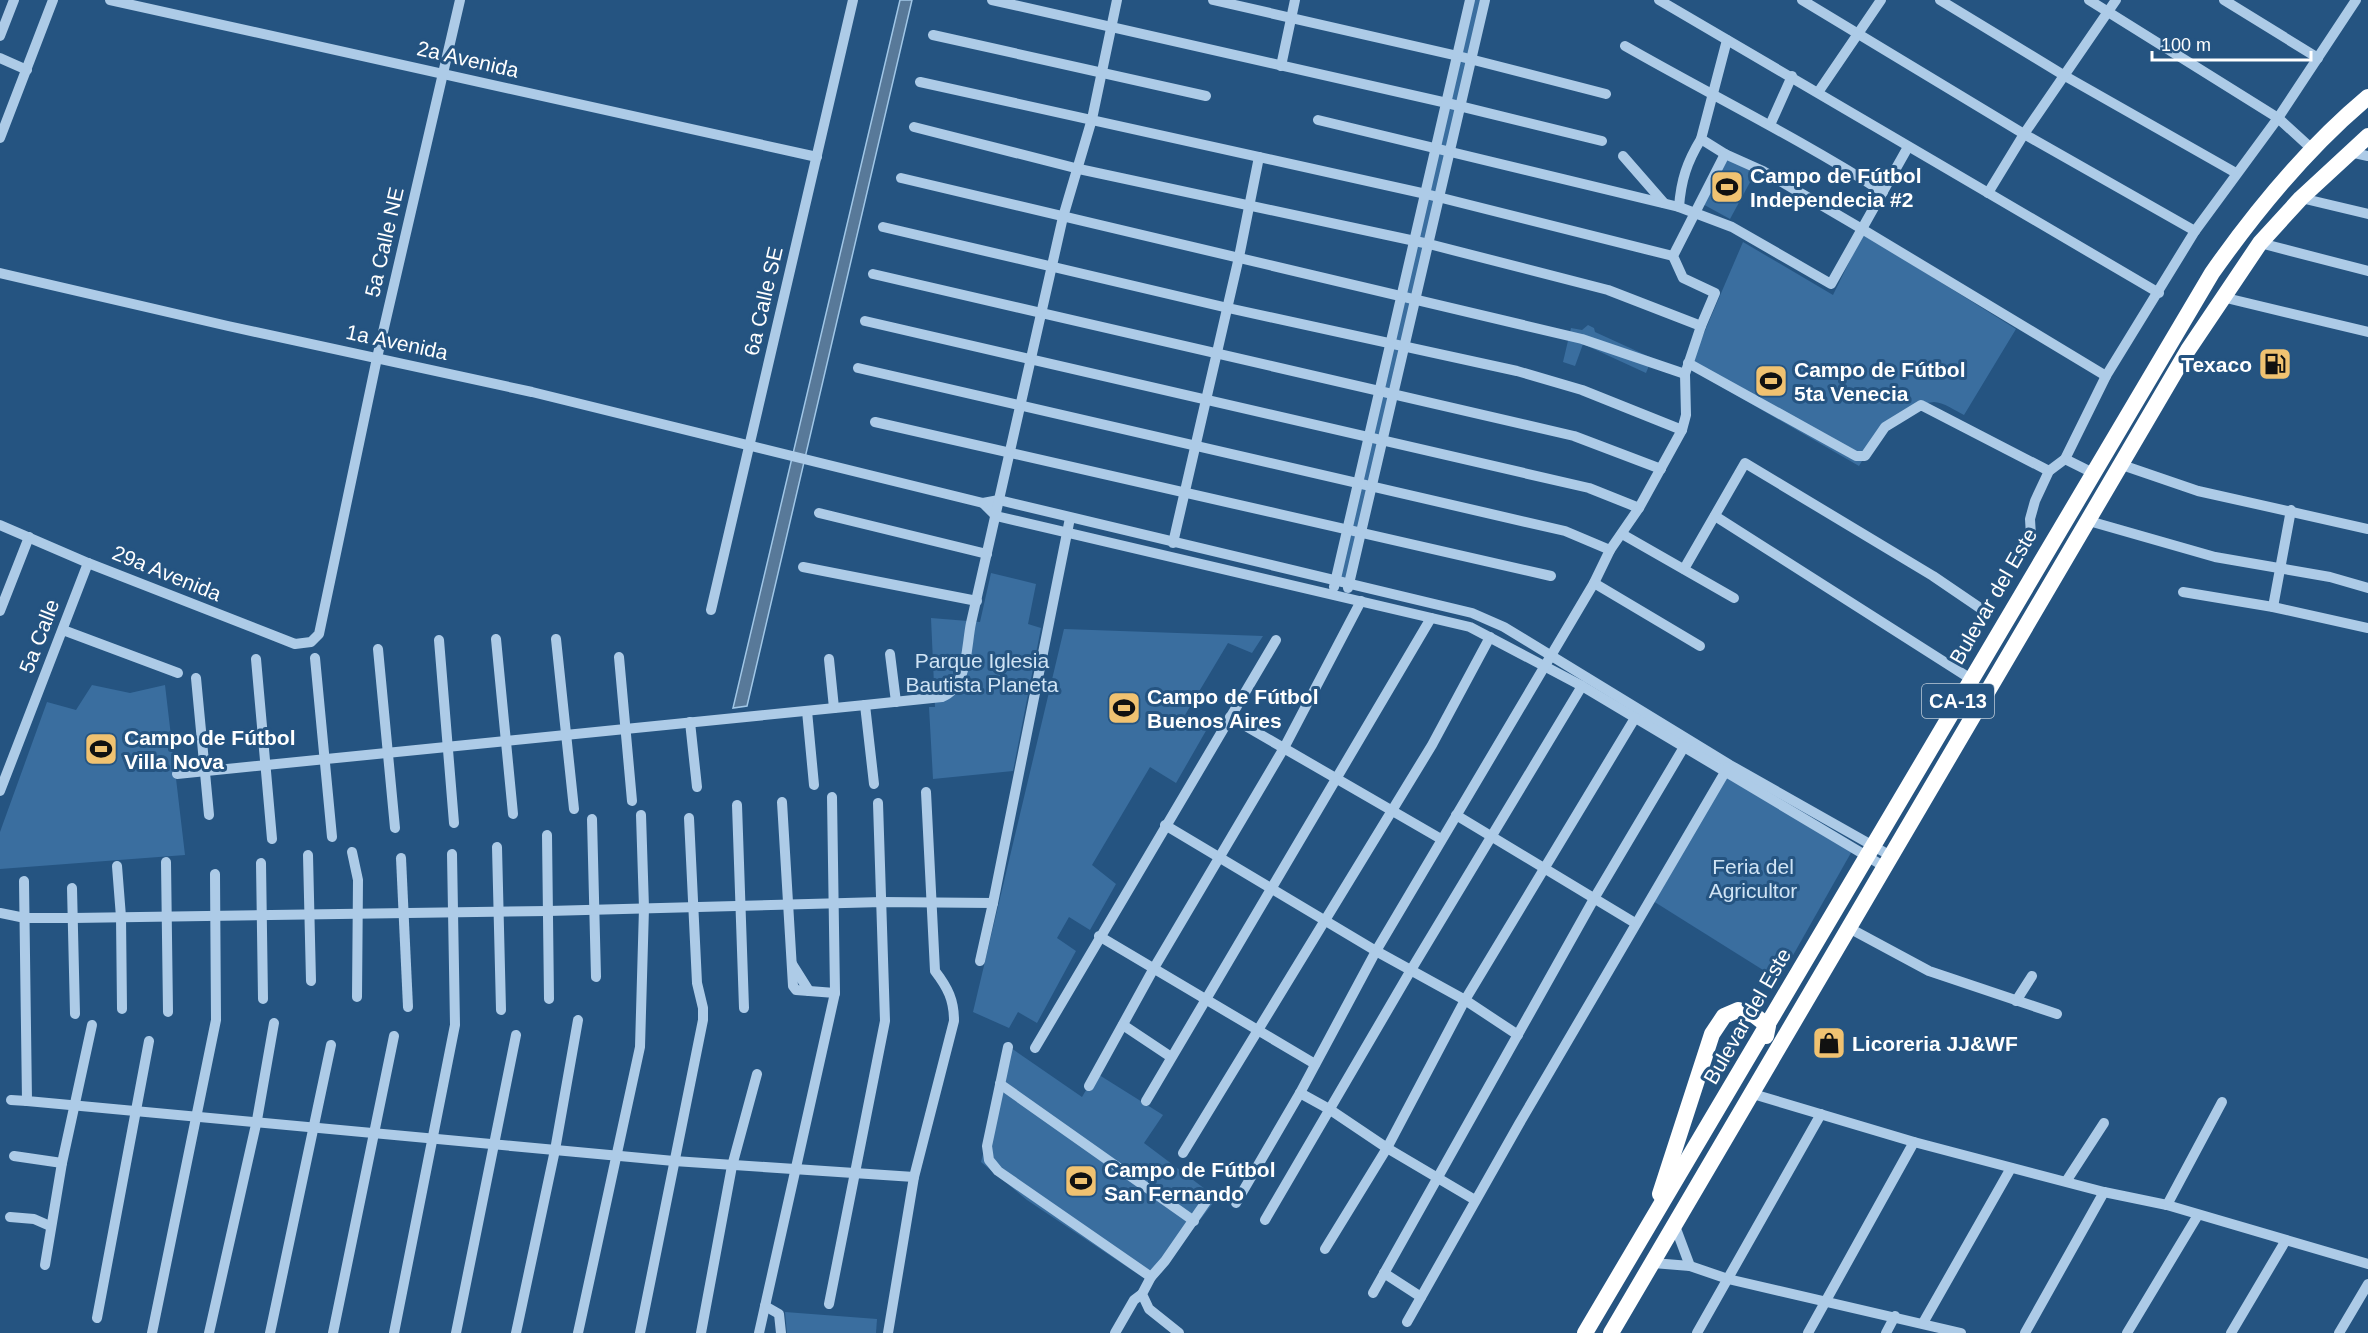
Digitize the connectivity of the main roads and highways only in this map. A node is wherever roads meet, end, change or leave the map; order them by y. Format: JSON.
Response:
{"nodes":[{"id":1,"x":2368,"y":97,"type":"edge"},
{"id":2,"x":2368,"y":136,"type":"edge"},
{"id":3,"x":1768,"y":1026,"type":"junction"},
{"id":4,"x":1716,"y":1156,"type":"junction"},
{"id":5,"x":1651,"y":1224,"type":"junction"},
{"id":6,"x":1585,"y":1333,"type":"edge"},
{"id":7,"x":1611,"y":1333,"type":"edge"}],
"edges":[{"from":1,"to":3,"type":"highway","name":"Bulevar del Este","number":"CA-13"},
{"from":2,"to":4,"type":"highway","name":"Bulevar del Este","number":"CA-13"},
{"from":3,"to":4,"type":"highway"},
{"from":3,"to":5,"type":"highway","name":"Bulevar del Este","number":"CA-13"},
{"from":3,"to":5,"type":"highway"},
{"from":4,"to":7,"type":"highway","name":"Bulevar del Este","number":"CA-13"},
{"from":5,"to":6,"type":"highway","name":"Bulevar del Este","number":"CA-13"}]}
